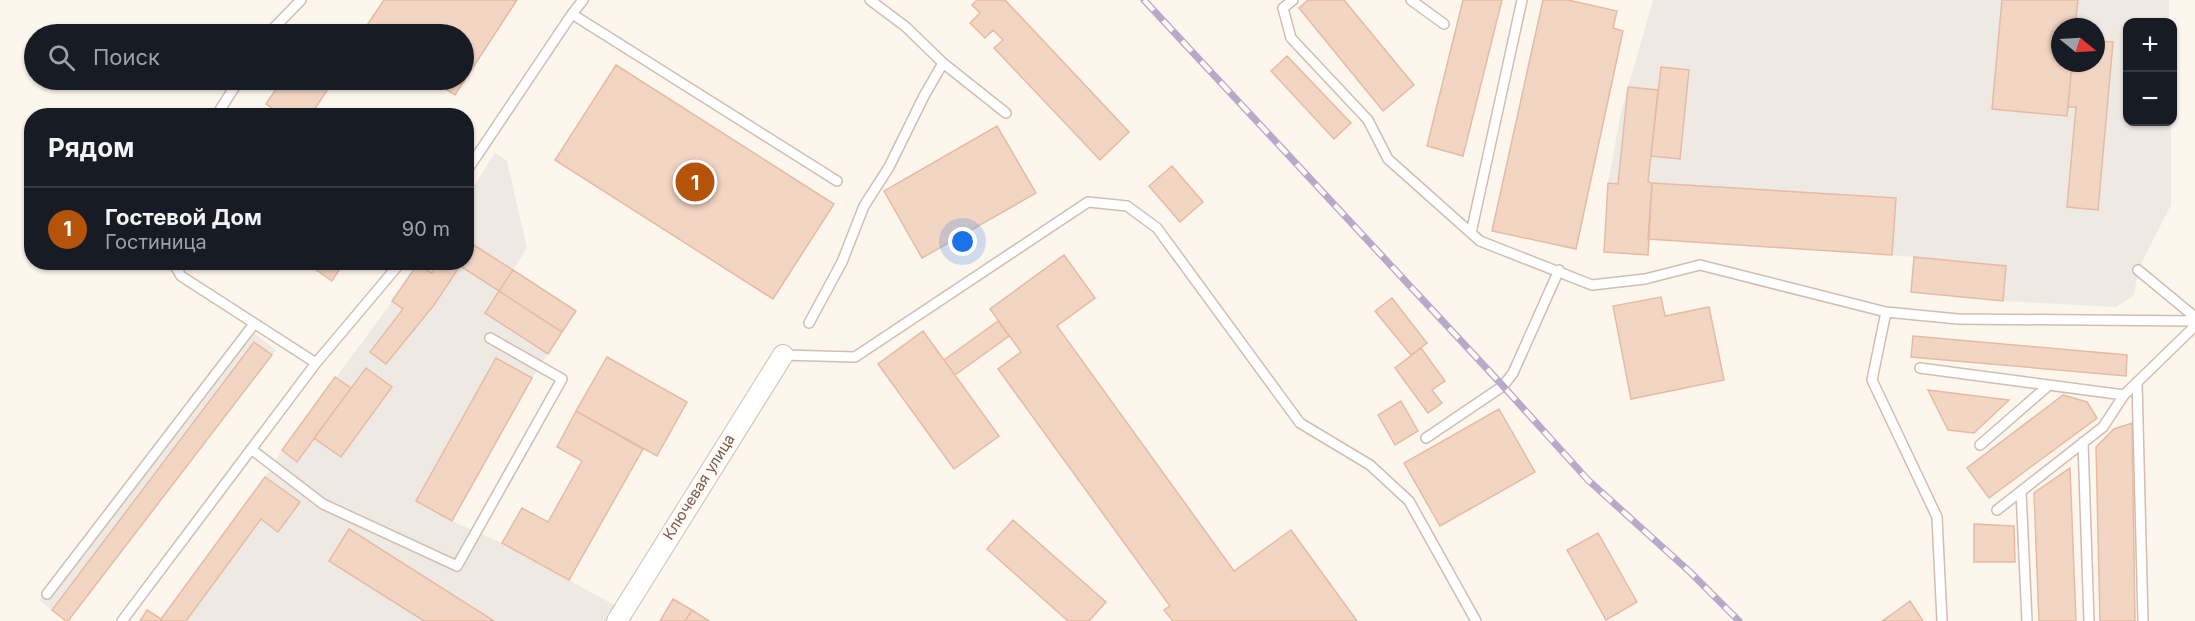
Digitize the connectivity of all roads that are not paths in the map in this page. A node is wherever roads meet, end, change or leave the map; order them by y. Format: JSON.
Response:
{"nodes":[{"id":1,"x":301,"y":0,"type":"edge"},
{"id":2,"x":583,"y":0,"type":"edge"},
{"id":3,"x":870,"y":0,"type":"edge"},
{"id":4,"x":1293,"y":0,"type":"edge"},
{"id":5,"x":1411,"y":0,"type":"edge"},
{"id":6,"x":1522,"y":0,"type":"edge"},
{"id":7,"x":572,"y":14,"type":"junction"},
{"id":8,"x":278,"y":24,"type":"edge"},
{"id":9,"x":1444,"y":24,"type":"dead end"},
{"id":10,"x":943,"y":63,"type":"junction"},
{"id":11,"x":233,"y":90,"type":"edge"},
{"id":12,"x":221,"y":108,"type":"edge"},
{"id":13,"x":1006,"y":113,"type":"dead end"},
{"id":14,"x":474,"y":160,"type":"edge"},
{"id":15,"x":837,"y":181,"type":"dead end"},
{"id":16,"x":1471,"y":233,"type":"junction"},
{"id":17,"x":178,"y":270,"type":"edge"},
{"id":18,"x":394,"y":270,"type":"edge"},
{"id":19,"x":1559,"y":270,"type":"junction"},
{"id":20,"x":2138,"y":270,"type":"dead end"},
{"id":21,"x":1886,"y":312,"type":"junction"},
{"id":22,"x":2195,"y":322,"type":"edge"},
{"id":23,"x":809,"y":323,"type":"dead end"},
{"id":24,"x":254,"y":324,"type":"junction"},
{"id":25,"x":490,"y":338,"type":"dead end"},
{"id":26,"x":783,"y":354,"type":"joint"},
{"id":27,"x":316,"y":363,"type":"junction"},
{"id":28,"x":1920,"y":369,"type":"dead end"},
{"id":29,"x":2137,"y":382,"type":"junction"},
{"id":30,"x":2049,"y":385,"type":"junction"},
{"id":31,"x":2124,"y":395,"type":"junction"},
{"id":32,"x":1426,"y":438,"type":"dead end"},
{"id":33,"x":2083,"y":442,"type":"junction"},
{"id":34,"x":1980,"y":445,"type":"dead end"},
{"id":35,"x":250,"y":450,"type":"junction"},
{"id":36,"x":2021,"y":491,"type":"junction"},
{"id":37,"x":1997,"y":510,"type":"dead end"},
{"id":38,"x":47,"y":594,"type":"dead end"},
{"id":39,"x":122,"y":621,"type":"edge"},
{"id":40,"x":616,"y":621,"type":"edge"},
{"id":41,"x":1476,"y":621,"type":"edge"},
{"id":42,"x":1942,"y":621,"type":"edge"},
{"id":43,"x":2027,"y":621,"type":"edge"},
{"id":44,"x":2089,"y":621,"type":"edge"},
{"id":45,"x":2143,"y":621,"type":"edge"}],
"edges":[{"from":1,"to":8,"type":"lane"},
{"from":2,"to":7,"type":"lane"},
{"from":3,"to":10,"type":"lane"},
{"from":4,"to":16,"type":"lane"},
{"from":5,"to":9,"type":"lane"},
{"from":6,"to":16,"type":"lane"},
{"from":7,"to":14,"type":"lane"},
{"from":7,"to":15,"type":"lane"},
{"from":10,"to":13,"type":"lane"},
{"from":10,"to":23,"type":"lane"},
{"from":11,"to":12,"type":"lane"},
{"from":16,"to":19,"type":"lane"},
{"from":17,"to":24,"type":"lane"},
{"from":18,"to":27,"type":"lane"},
{"from":19,"to":21,"type":"lane"},
{"from":19,"to":32,"type":"lane"},
{"from":20,"to":22,"type":"lane"},
{"from":21,"to":22,"type":"lane"},
{"from":21,"to":42,"type":"lane"},
{"from":22,"to":29,"type":"lane"},
{"from":24,"to":27,"type":"lane"},
{"from":24,"to":38,"type":"lane"},
{"from":25,"to":35,"type":"lane"},
{"from":26,"to":40,"type":"street","name":"Ключевая улица"},
{"from":26,"to":41,"type":"lane"},
{"from":27,"to":35,"type":"lane"},
{"from":28,"to":30,"type":"lane"},
{"from":29,"to":31,"type":"lane"},
{"from":29,"to":45,"type":"lane"},
{"from":30,"to":31,"type":"lane"},
{"from":30,"to":34,"type":"lane"},
{"from":31,"to":33,"type":"lane"},
{"from":33,"to":36,"type":"lane"},
{"from":33,"to":44,"type":"lane"},
{"from":35,"to":39,"type":"lane"},
{"from":36,"to":37,"type":"lane"},
{"from":36,"to":43,"type":"lane"}]}
